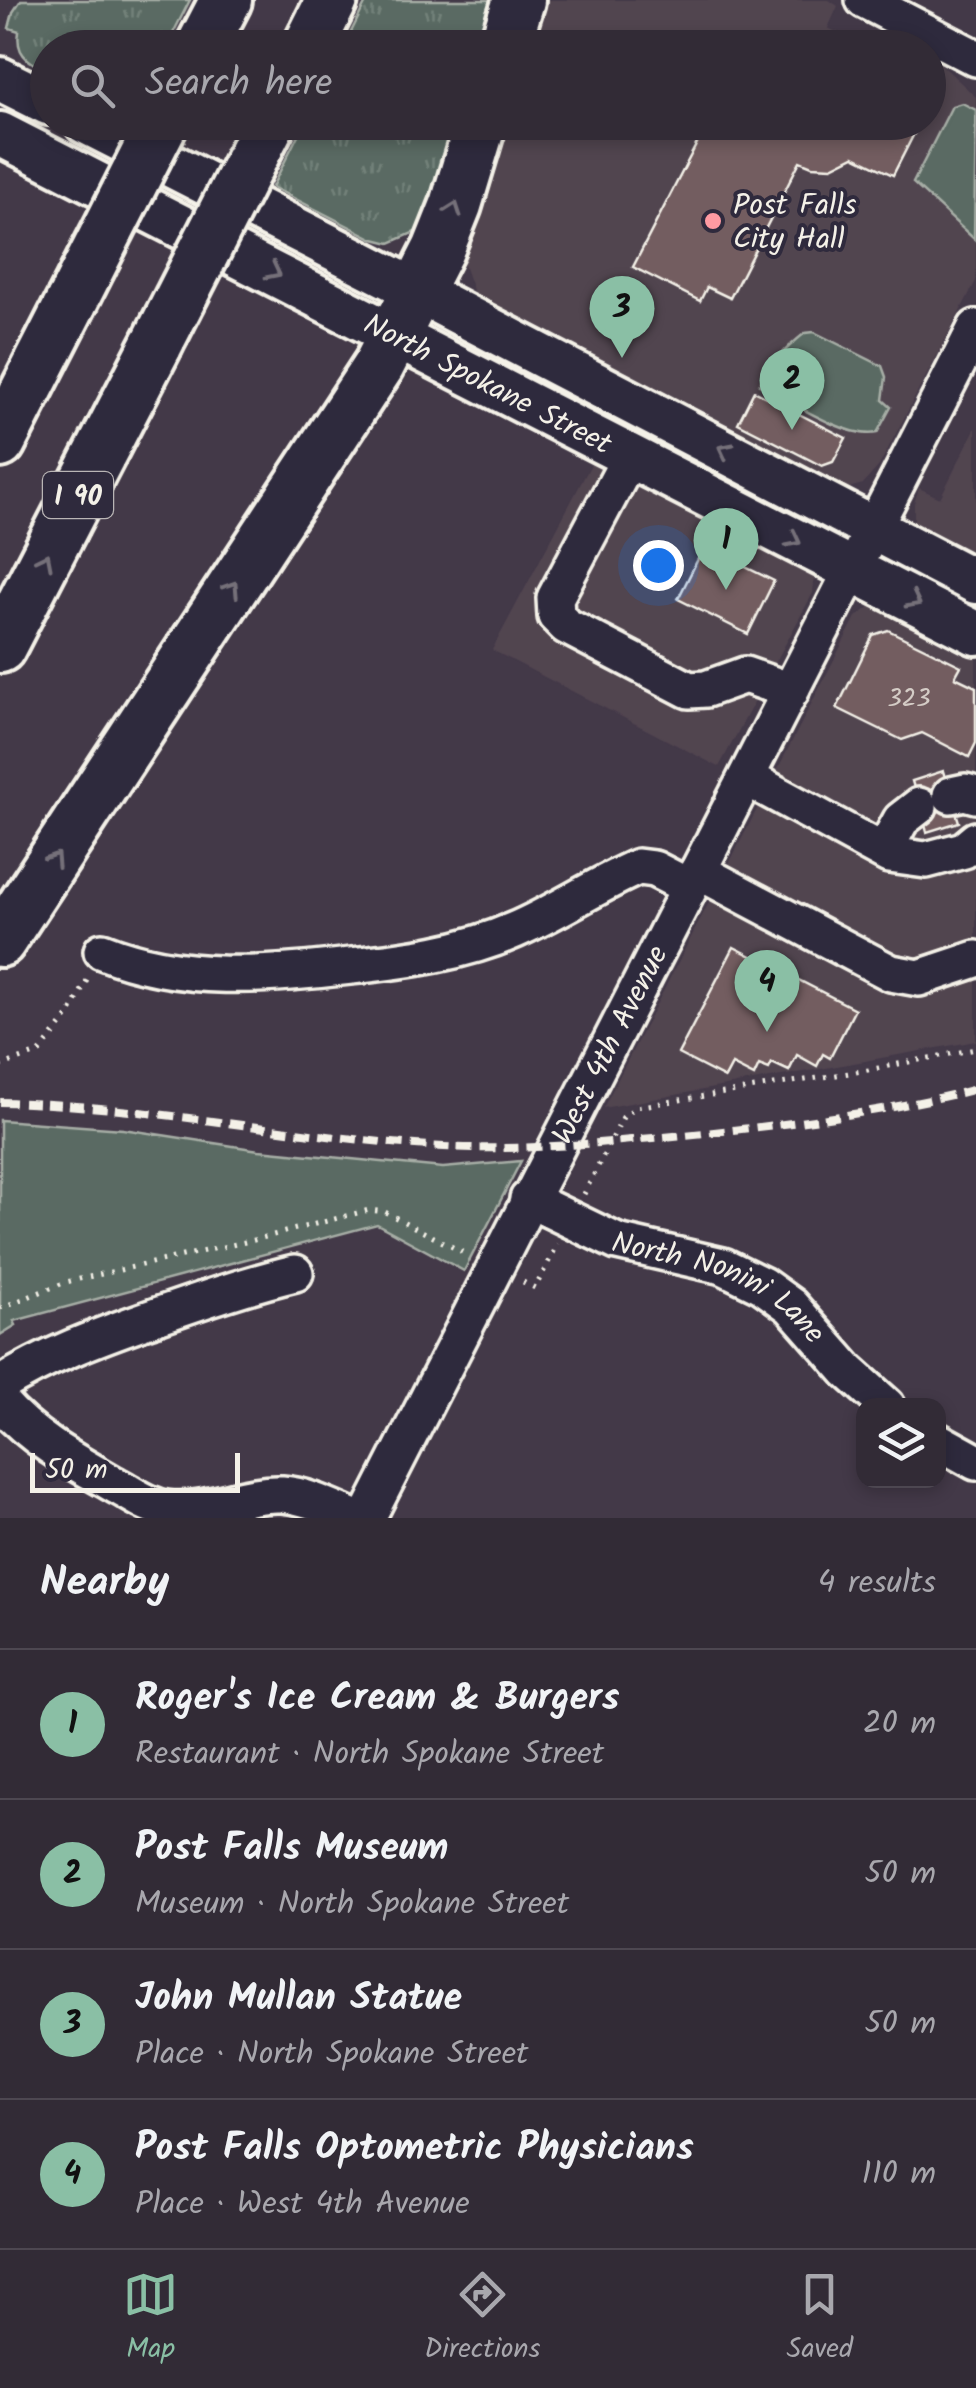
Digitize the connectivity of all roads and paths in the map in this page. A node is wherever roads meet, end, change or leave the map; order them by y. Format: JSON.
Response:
{"nodes":[{"id":1,"x":226,"y":0,"type":"edge"},
{"id":2,"x":332,"y":0,"type":"edge"},
{"id":3,"x":518,"y":0,"type":"edge"},
{"id":4,"x":864,"y":0,"type":"edge"},
{"id":5,"x":211,"y":30,"type":"edge"},
{"id":6,"x":317,"y":30,"type":"edge"},
{"id":7,"x":509,"y":30,"type":"edge"},
{"id":8,"x":922,"y":30,"type":"edge"},
{"id":9,"x":946,"y":42,"type":"edge"},
{"id":10,"x":976,"y":58,"type":"edge"},
{"id":11,"x":0,"y":79,"type":"edge"},
{"id":12,"x":30,"y":94,"type":"edge"},
{"id":13,"x":0,"y":134,"type":"edge"},
{"id":14,"x":116,"y":140,"type":"edge"},
{"id":15,"x":154,"y":140,"type":"edge"},
{"id":16,"x":261,"y":140,"type":"edge"},
{"id":17,"x":476,"y":140,"type":"edge"},
{"id":18,"x":408,"y":313,"type":"junction"},
{"id":19,"x":976,"y":328,"type":"edge"},
{"id":20,"x":0,"y":442,"type":"edge"},
{"id":21,"x":631,"y":455,"type":"junction"},
{"id":22,"x":874,"y":528,"type":"junction"},
{"id":23,"x":853,"y":570,"type":"junction"},
{"id":24,"x":976,"y":582,"type":"edge"},
{"id":25,"x":976,"y":633,"type":"edge"},
{"id":26,"x":0,"y":647,"type":"edge"},
{"id":27,"x":791,"y":691,"type":"junction"},
{"id":28,"x":747,"y":778,"type":"junction"},
{"id":29,"x":949,"y":799,"type":"edge"},
{"id":30,"x":976,"y":840,"type":"edge"},
{"id":31,"x":884,"y":851,"type":"junction"},
{"id":32,"x":694,"y":879,"type":"junction"},
{"id":33,"x":0,"y":941,"type":"edge"},
{"id":34,"x":102,"y":951,"type":"joint"},
{"id":35,"x":976,"y":959,"type":"edge"},
{"id":36,"x":976,"y":1049,"type":"edge"},
{"id":37,"x":0,"y":1066,"type":"edge"},
{"id":38,"x":528,"y":1199,"type":"junction"},
{"id":39,"x":578,"y":1206,"type":"dead end"},
{"id":40,"x":563,"y":1236,"type":"dead end"},
{"id":41,"x":472,"y":1256,"type":"dead end"},
{"id":42,"x":296,"y":1273,"type":"dead end"},
{"id":43,"x":517,"y":1279,"type":"dead end"},
{"id":44,"x":0,"y":1308,"type":"edge"},
{"id":45,"x":0,"y":1385,"type":"edge"},
{"id":46,"x":878,"y":1398,"type":"edge"},
{"id":47,"x":0,"y":1402,"type":"edge"},
{"id":48,"x":946,"y":1446,"type":"edge"},
{"id":49,"x":976,"y":1462,"type":"edge"},
{"id":50,"x":355,"y":1518,"type":"edge"},
{"id":51,"x":367,"y":1518,"type":"edge"}],
"edges":[{"from":1,"to":5,"type":"highway"},
{"from":2,"to":6,"type":"highway"},
{"from":3,"to":7,"type":"highway"},
{"from":4,"to":8,"type":"street"},
{"from":9,"to":10,"type":"street"},
{"from":11,"to":12,"type":"main road"},
{"from":13,"to":18,"type":"main road","name":"North Spokane Street","one_way":true},
{"from":14,"to":18,"type":"main road","name":"North Spokane Street"},
{"from":15,"to":20,"type":"highway","bridge":true},
{"from":26,"to":16,"type":"highway","number":"I 90","one_way":true,"bridge":true},
{"from":18,"to":17,"type":"highway","one_way":true},
{"from":18,"to":21,"type":"main road","name":"North Spokane Street"},
{"from":22,"to":18,"type":"main road","name":"North Spokane Street","one_way":true},
{"from":33,"to":18,"type":"highway","one_way":true},
{"from":19,"to":22,"type":"street","name":"West 4th Avenue"},
{"from":21,"to":23,"type":"main road","name":"North Spokane Street","one_way":true},
{"from":21,"to":27,"type":"street"},
{"from":22,"to":23,"type":"street","name":"West 4th Avenue"},
{"from":22,"to":24,"type":"main road","name":"North Spokane Street"},
{"from":23,"to":25,"type":"main road","name":"North Spokane Street","one_way":true},
{"from":23,"to":27,"type":"street","name":"West 4th Avenue"},
{"from":27,"to":28,"type":"street","name":"West 4th Avenue"},
{"from":28,"to":31,"type":"street"},
{"from":28,"to":32,"type":"street","name":"West 4th Avenue"},
{"from":29,"to":31,"type":"street"},
{"from":30,"to":31,"type":"street"},
{"from":32,"to":34,"type":"street"},
{"from":32,"to":35,"type":"street"},
{"from":32,"to":38,"type":"street","name":"West 4th Avenue"},
{"from":34,"to":37,"type":"path"},
{"from":36,"to":39,"type":"path"},
{"from":38,"to":46,"type":"street","name":"North Nonini Lane"},
{"from":38,"to":51,"type":"street","name":"West 4th Avenue"},
{"from":40,"to":43,"type":"path"},
{"from":41,"to":44,"type":"path"},
{"from":42,"to":45,"type":"street"},
{"from":47,"to":50,"type":"street"},
{"from":48,"to":49,"type":"street"}]}
